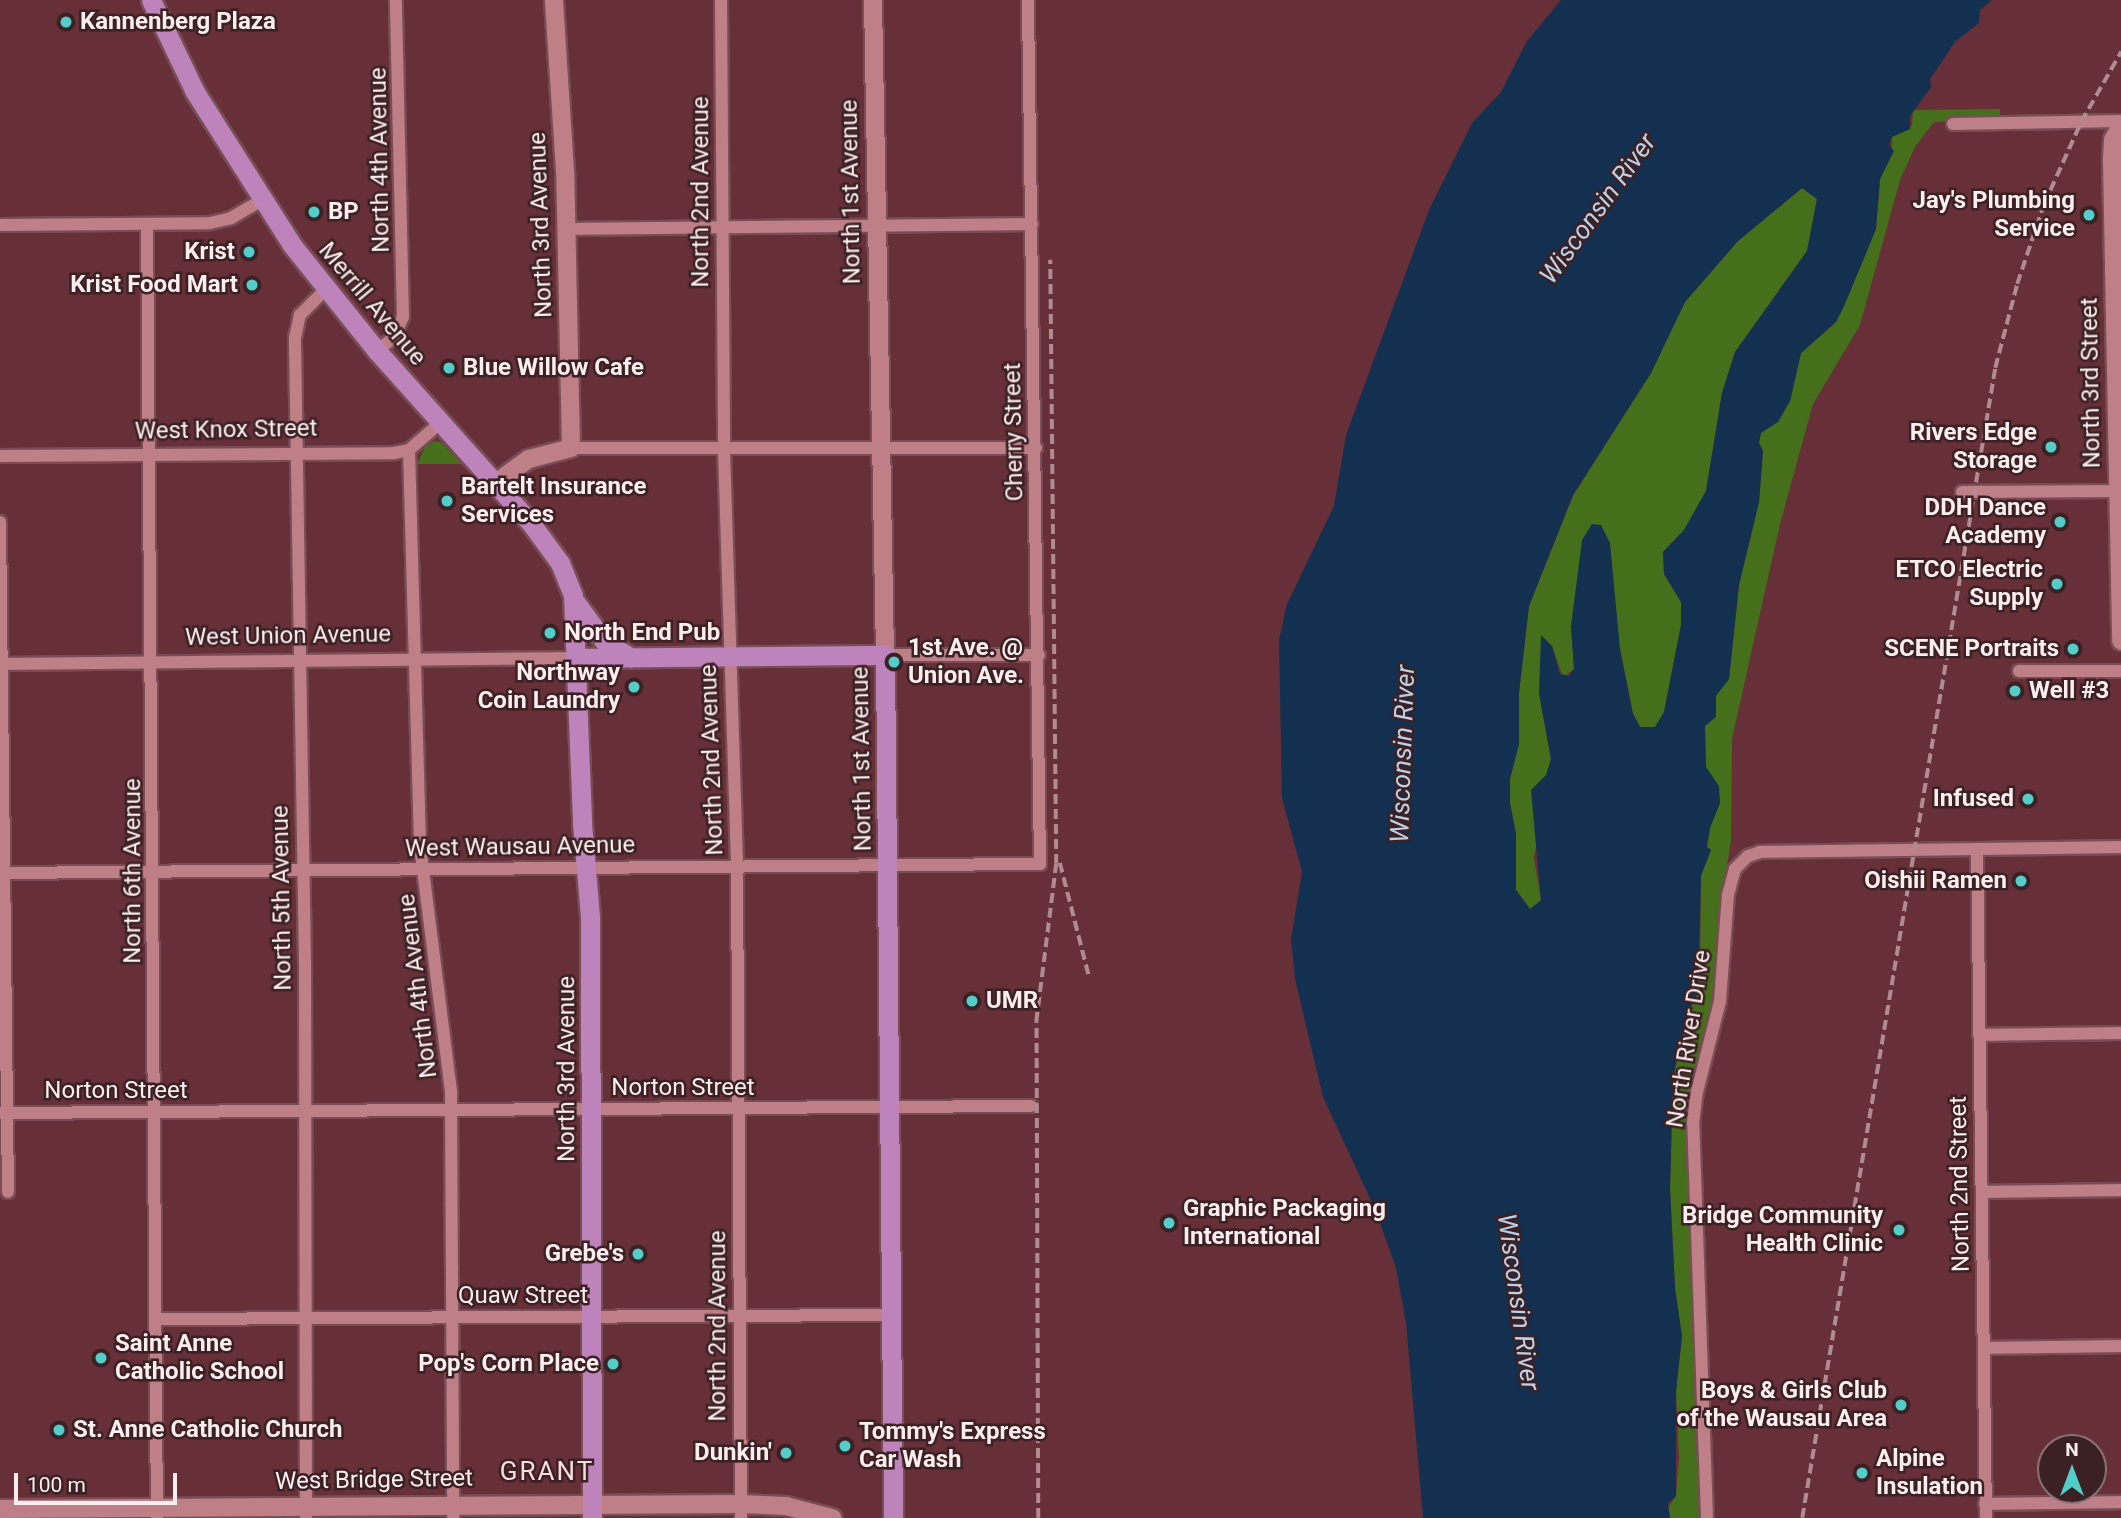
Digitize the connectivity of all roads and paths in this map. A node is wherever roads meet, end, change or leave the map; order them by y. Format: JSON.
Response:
{"nodes":[{"id":1,"x":151,"y":0,"type":"edge"},
{"id":2,"x":396,"y":0,"type":"edge"},
{"id":3,"x":554,"y":0,"type":"edge"},
{"id":4,"x":721,"y":0,"type":"edge"},
{"id":5,"x":873,"y":0,"type":"edge"},
{"id":6,"x":1028,"y":0,"type":"edge"},
{"id":7,"x":1954,"y":124,"type":"dead end"},
{"id":8,"x":2121,"y":124,"type":"edge"},
{"id":9,"x":261,"y":201,"type":"junction"},
{"id":10,"x":147,"y":224,"type":"junction"},
{"id":11,"x":1032,"y":224,"type":"junction"},
{"id":12,"x":0,"y":225,"type":"edge"},
{"id":13,"x":722,"y":228,"type":"junction"},
{"id":14,"x":875,"y":228,"type":"junction"},
{"id":15,"x":567,"y":229,"type":"junction"},
{"id":16,"x":326,"y":289,"type":"junction"},
{"id":17,"x":377,"y":351,"type":"junction"},
{"id":18,"x":440,"y":422,"type":"junction"},
{"id":19,"x":571,"y":448,"type":"junction"},
{"id":20,"x":880,"y":448,"type":"junction"},
{"id":21,"x":1035,"y":448,"type":"junction"},
{"id":22,"x":409,"y":450,"type":"junction"},
{"id":23,"x":724,"y":450,"type":"junction"},
{"id":24,"x":298,"y":453,"type":"junction"},
{"id":25,"x":148,"y":455,"type":"junction"},
{"id":26,"x":0,"y":456,"type":"edge"},
{"id":27,"x":497,"y":482,"type":"junction"},
{"id":28,"x":2117,"y":491,"type":"junction"},
{"id":29,"x":1962,"y":492,"type":"dead end"},
{"id":30,"x":0,"y":522,"type":"edge"},
{"id":31,"x":573,"y":596,"type":"junction"},
{"id":32,"x":576,"y":621,"type":"joint"},
{"id":33,"x":2121,"y":640,"type":"edge"},
{"id":34,"x":885,"y":655,"type":"junction"},
{"id":35,"x":1039,"y":655,"type":"junction"},
{"id":36,"x":730,"y":656,"type":"junction"},
{"id":37,"x":631,"y":657,"type":"junction"},
{"id":38,"x":577,"y":658,"type":"junction"},
{"id":39,"x":415,"y":659,"type":"junction"},
{"id":40,"x":300,"y":661,"type":"junction"},
{"id":41,"x":151,"y":662,"type":"junction"},
{"id":42,"x":1,"y":664,"type":"edge"},
{"id":43,"x":2019,"y":671,"type":"dead end"},
{"id":44,"x":2121,"y":671,"type":"edge"},
{"id":45,"x":2121,"y":846,"type":"edge"},
{"id":46,"x":1977,"y":849,"type":"junction"},
{"id":47,"x":1040,"y":864,"type":"joint"},
{"id":48,"x":887,"y":865,"type":"junction"},
{"id":49,"x":737,"y":866,"type":"junction"},
{"id":50,"x":586,"y":868,"type":"junction"},
{"id":51,"x":424,"y":869,"type":"junction"},
{"id":52,"x":303,"y":870,"type":"junction"},
{"id":53,"x":154,"y":872,"type":"junction"},
{"id":54,"x":2,"y":873,"type":"edge"},
{"id":55,"x":2121,"y":1033,"type":"edge"},
{"id":56,"x":1979,"y":1035,"type":"junction"},
{"id":57,"x":1031,"y":1106,"type":"dead end"},
{"id":58,"x":890,"y":1107,"type":"junction"},
{"id":59,"x":738,"y":1109,"type":"junction"},
{"id":60,"x":452,"y":1110,"type":"junction"},
{"id":61,"x":591,"y":1110,"type":"junction"},
{"id":62,"x":156,"y":1111,"type":"junction"},
{"id":63,"x":305,"y":1111,"type":"junction"},
{"id":64,"x":4,"y":1113,"type":"edge"},
{"id":65,"x":2121,"y":1190,"type":"edge"},
{"id":66,"x":8,"y":1192,"type":"dead end"},
{"id":67,"x":1982,"y":1192,"type":"junction"},
{"id":68,"x":892,"y":1315,"type":"junction"},
{"id":69,"x":739,"y":1316,"type":"junction"},
{"id":70,"x":453,"y":1317,"type":"junction"},
{"id":71,"x":592,"y":1317,"type":"junction"},
{"id":72,"x":304,"y":1318,"type":"junction"},
{"id":73,"x":155,"y":1319,"type":"junction"},
{"id":74,"x":2121,"y":1346,"type":"edge"},
{"id":75,"x":1984,"y":1348,"type":"junction"},
{"id":76,"x":2121,"y":1502,"type":"edge"},
{"id":77,"x":1985,"y":1504,"type":"junction"},
{"id":78,"x":453,"y":1511,"type":"edge"},
{"id":79,"x":592,"y":1511,"type":"edge"},
{"id":80,"x":741,"y":1511,"type":"edge"},
{"id":81,"x":6,"y":1512,"type":"edge"},
{"id":82,"x":157,"y":1512,"type":"edge"},
{"id":83,"x":306,"y":1512,"type":"edge"},
{"id":84,"x":832,"y":1518,"type":"edge"},
{"id":85,"x":892,"y":1518,"type":"edge"},
{"id":86,"x":1707,"y":1518,"type":"edge"},
{"id":87,"x":1986,"y":1518,"type":"edge"}],
"edges":[{"from":1,"to":9,"type":"main road","name":"Merrill Avenue"},
{"from":2,"to":17,"type":"street","name":"North 4th Avenue"},
{"from":3,"to":15,"type":"street","name":"North 3rd Avenue"},
{"from":4,"to":13,"type":"street","name":"North 2nd Avenue"},
{"from":5,"to":14,"type":"street","name":"North 1st Avenue"},
{"from":6,"to":11,"type":"street","name":"Cherry Street"},
{"from":7,"to":8,"type":"street"},
{"from":8,"to":28,"type":"street","name":"North 3rd Street"},
{"from":9,"to":10,"type":"street"},
{"from":9,"to":16,"type":"main road","name":"Merrill Avenue"},
{"from":10,"to":12,"type":"street"},
{"from":10,"to":25,"type":"street","name":"North 6th Avenue"},
{"from":11,"to":14,"type":"street"},
{"from":11,"to":21,"type":"street","name":"Cherry Street"},
{"from":13,"to":14,"type":"street"},
{"from":13,"to":15,"type":"street"},
{"from":13,"to":23,"type":"street","name":"North 2nd Avenue"},
{"from":14,"to":20,"type":"street","name":"North 1st Avenue"},
{"from":15,"to":19,"type":"street","name":"North 3rd Avenue"},
{"from":16,"to":17,"type":"main road","name":"Merrill Avenue"},
{"from":16,"to":24,"type":"street","name":"North 5th Avenue"},
{"from":17,"to":18,"type":"main road","name":"Merrill Avenue"},
{"from":18,"to":22,"type":"street"},
{"from":18,"to":27,"type":"main road","name":"Merrill Avenue"},
{"from":19,"to":23,"type":"street"},
{"from":19,"to":27,"type":"street"},
{"from":20,"to":21,"type":"street"},
{"from":20,"to":23,"type":"street"},
{"from":20,"to":34,"type":"street","name":"North 1st Avenue"},
{"from":21,"to":35,"type":"street","name":"Cherry Street"},
{"from":22,"to":24,"type":"street","name":"West Knox Street"},
{"from":22,"to":39,"type":"street","name":"North 4th Avenue"},
{"from":23,"to":36,"type":"street","name":"North 2nd Avenue"},
{"from":24,"to":25,"type":"street","name":"West Knox Street"},
{"from":24,"to":40,"type":"street","name":"North 5th Avenue"},
{"from":25,"to":26,"type":"street","name":"West Knox Street"},
{"from":25,"to":41,"type":"street","name":"North 6th Avenue"},
{"from":27,"to":31,"type":"main road","name":"Merrill Avenue"},
{"from":28,"to":29,"type":"street"},
{"from":28,"to":33,"type":"street","name":"North 3rd Street"},
{"from":30,"to":42,"type":"street"},
{"from":31,"to":32,"type":"main road","name":"Merrill Avenue"},
{"from":31,"to":37,"type":"main road"},
{"from":32,"to":38,"type":"main road","name":"North 3rd Avenue"},
{"from":34,"to":35,"type":"street"},
{"from":34,"to":36,"type":"main road"},
{"from":34,"to":48,"type":"main road","name":"North 1st Avenue"},
{"from":35,"to":47,"type":"street","name":"Cherry Street"},
{"from":36,"to":37,"type":"main road"},
{"from":36,"to":49,"type":"street","name":"North 2nd Avenue"},
{"from":37,"to":38,"type":"main road"},
{"from":38,"to":39,"type":"street","name":"West Union Avenue"},
{"from":38,"to":50,"type":"main road","name":"North 3rd Avenue"},
{"from":39,"to":40,"type":"street","name":"West Union Avenue"},
{"from":39,"to":51,"type":"street","name":"North 4th Avenue"},
{"from":40,"to":41,"type":"street","name":"West Union Avenue"},
{"from":40,"to":52,"type":"street","name":"North 5th Avenue"},
{"from":41,"to":42,"type":"street","name":"West Union Avenue"},
{"from":41,"to":53,"type":"street","name":"North 6th Avenue"},
{"from":42,"to":54,"type":"street"},
{"from":43,"to":44,"type":"street"},
{"from":45,"to":46,"type":"street"},
{"from":46,"to":56,"type":"street","name":"North 2nd Street"},
{"from":46,"to":86,"type":"street","name":"North River Drive"},
{"from":47,"to":48,"type":"street","name":"West Wausau Avenue"},
{"from":48,"to":49,"type":"street","name":"West Wausau Avenue"},
{"from":48,"to":58,"type":"main road","name":"North 1st Avenue"},
{"from":49,"to":50,"type":"street","name":"West Wausau Avenue"},
{"from":49,"to":59,"type":"street","name":"North 2nd Avenue"},
{"from":50,"to":51,"type":"street","name":"West Wausau Avenue"},
{"from":50,"to":61,"type":"main road","name":"North 3rd Avenue"},
{"from":51,"to":52,"type":"street","name":"West Wausau Avenue"},
{"from":51,"to":60,"type":"street","name":"North 4th Avenue"},
{"from":52,"to":53,"type":"street","name":"West Wausau Avenue"},
{"from":52,"to":63,"type":"street","name":"North 5th Avenue"},
{"from":53,"to":54,"type":"street","name":"West Wausau Avenue"},
{"from":53,"to":62,"type":"street","name":"North 6th Avenue"},
{"from":54,"to":64,"type":"street"},
{"from":55,"to":56,"type":"street"},
{"from":56,"to":67,"type":"street","name":"North 2nd Street"},
{"from":57,"to":58,"type":"street","name":"Norton Street"},
{"from":58,"to":59,"type":"street","name":"Norton Street"},
{"from":58,"to":68,"type":"main road","name":"North 1st Avenue"},
{"from":59,"to":61,"type":"street","name":"Norton Street"},
{"from":59,"to":69,"type":"street","name":"North 2nd Avenue"},
{"from":60,"to":61,"type":"street","name":"Norton Street"},
{"from":60,"to":63,"type":"street","name":"Norton Street"},
{"from":60,"to":70,"type":"street","name":"North 4th Avenue"},
{"from":61,"to":71,"type":"main road","name":"North 3rd Avenue"},
{"from":62,"to":63,"type":"street","name":"Norton Street"},
{"from":62,"to":64,"type":"street","name":"Norton Street"},
{"from":62,"to":73,"type":"street","name":"North 6th Avenue"},
{"from":63,"to":72,"type":"street","name":"North 5th Avenue"},
{"from":64,"to":66,"type":"street"},
{"from":65,"to":67,"type":"street"},
{"from":67,"to":75,"type":"street","name":"North 2nd Street"},
{"from":68,"to":69,"type":"street","name":"Quaw Street"},
{"from":68,"to":85,"type":"main road","name":"North 1st Avenue"},
{"from":69,"to":71,"type":"street","name":"Quaw Street"},
{"from":69,"to":80,"type":"street","name":"North 2nd Avenue"},
{"from":70,"to":71,"type":"street","name":"Quaw Street"},
{"from":70,"to":72,"type":"street","name":"Quaw Street"},
{"from":70,"to":78,"type":"street","name":"North 4th Avenue"},
{"from":71,"to":79,"type":"main road","name":"North 3rd Avenue"},
{"from":72,"to":73,"type":"street","name":"Quaw Street"},
{"from":72,"to":83,"type":"street","name":"North 5th Avenue"},
{"from":73,"to":82,"type":"street","name":"North 6th Avenue"},
{"from":74,"to":75,"type":"street"},
{"from":75,"to":77,"type":"street","name":"North 2nd Street"},
{"from":76,"to":77,"type":"street"},
{"from":77,"to":87,"type":"street","name":"North 2nd Street"},
{"from":78,"to":79,"type":"street","name":"West Bridge Street"},
{"from":78,"to":83,"type":"street","name":"West Bridge Street"},
{"from":79,"to":80,"type":"street","name":"West Bridge Street"},
{"from":80,"to":84,"type":"street","name":"West Bridge Street"},
{"from":81,"to":82,"type":"street","name":"West Bridge Street"},
{"from":82,"to":83,"type":"street","name":"West Bridge Street"}]}
